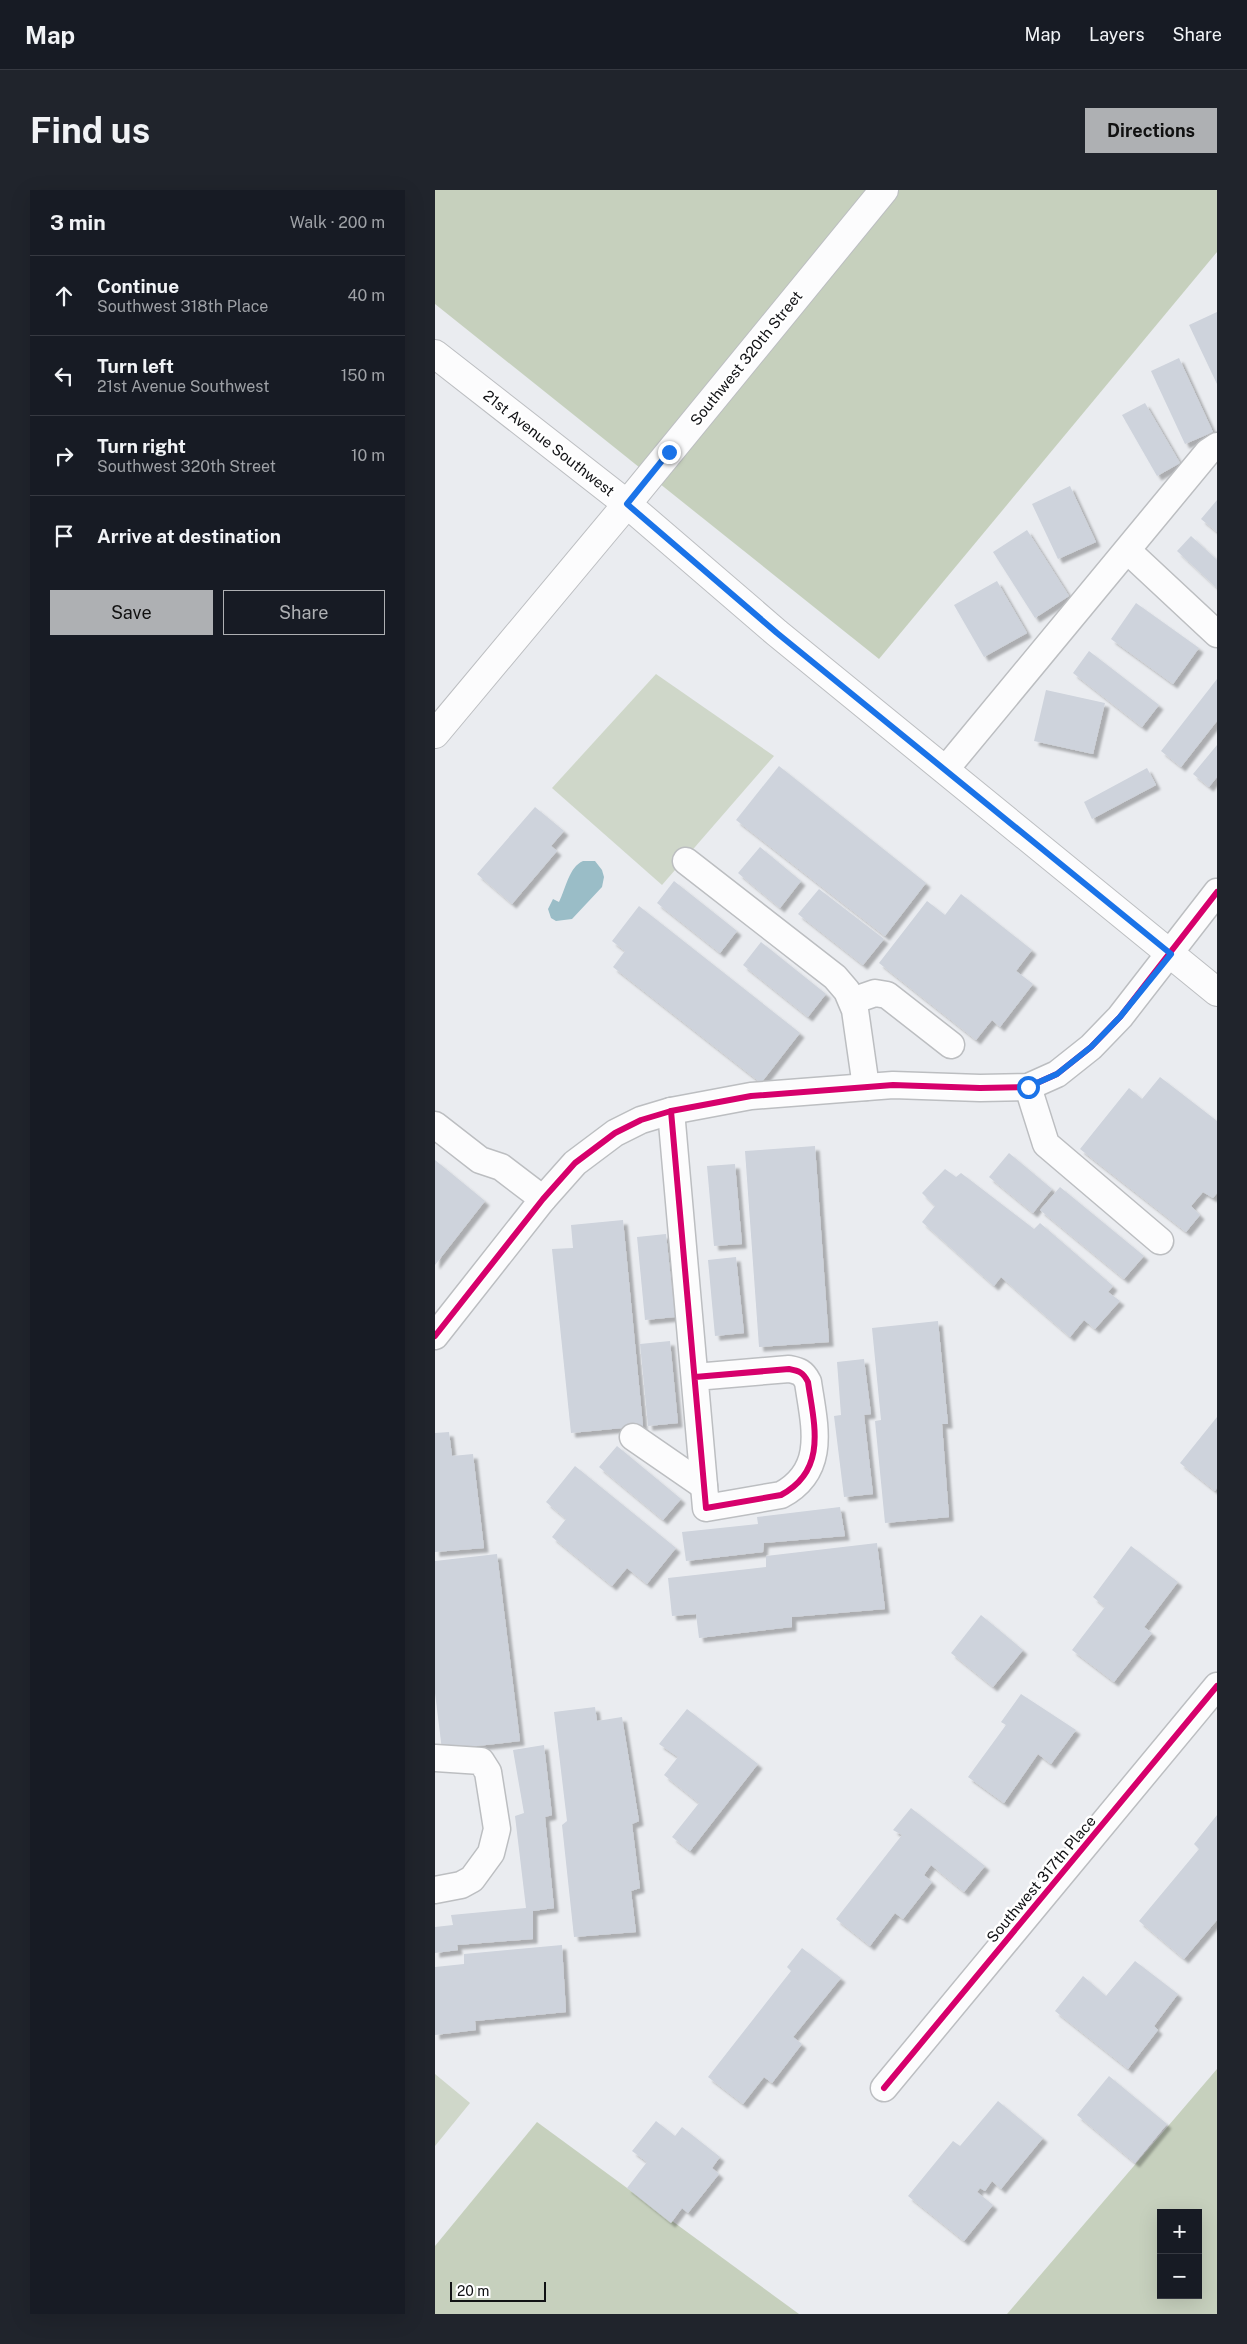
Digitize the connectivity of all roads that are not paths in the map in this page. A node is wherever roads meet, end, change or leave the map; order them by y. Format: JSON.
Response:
{"nodes":[{"id":1,"x":884,"y":190,"type":"edge"},
{"id":2,"x":435,"y":354,"type":"edge"},
{"id":3,"x":1217,"y":446,"type":"edge"},
{"id":4,"x":627,"y":504,"type":"junction"},
{"id":5,"x":1128,"y":551,"type":"junction"},
{"id":6,"x":1217,"y":634,"type":"edge"},
{"id":7,"x":435,"y":734,"type":"edge"},
{"id":8,"x":945,"y":770,"type":"junction"},
{"id":9,"x":686,"y":861,"type":"dead end"},
{"id":10,"x":1217,"y":892,"type":"edge"},
{"id":11,"x":1171,"y":954,"type":"junction"},
{"id":12,"x":1217,"y":992,"type":"edge"},
{"id":13,"x":852,"y":1001,"type":"junction"},
{"id":14,"x":951,"y":1045,"type":"dead end"},
{"id":15,"x":867,"y":1087,"type":"junction"},
{"id":16,"x":1028,"y":1087,"type":"junction"},
{"id":17,"x":671,"y":1110,"type":"junction"},
{"id":18,"x":435,"y":1125,"type":"edge"},
{"id":19,"x":543,"y":1199,"type":"junction"},
{"id":20,"x":1160,"y":1241,"type":"dead end"},
{"id":21,"x":435,"y":1336,"type":"edge"},
{"id":22,"x":695,"y":1376,"type":"junction"},
{"id":23,"x":633,"y":1437,"type":"dead end"},
{"id":24,"x":704,"y":1486,"type":"junction"},
{"id":25,"x":1217,"y":1686,"type":"edge"},
{"id":26,"x":435,"y":1758,"type":"edge"},
{"id":27,"x":435,"y":1890,"type":"edge"},
{"id":28,"x":884,"y":2088,"type":"dead end"}],
"edges":[{"from":1,"to":4,"type":"main road","name":"Southwest 320th Street"},
{"from":2,"to":4,"type":"main road","name":"21st Avenue Southwest"},
{"from":3,"to":5,"type":"street"},
{"from":4,"to":7,"type":"main road","name":"Southwest 320th Street"},
{"from":4,"to":8,"type":"main road","name":"21st Avenue Southwest"},
{"from":5,"to":6,"type":"street"},
{"from":5,"to":8,"type":"street"},
{"from":8,"to":11,"type":"main road","name":"21st Avenue Southwest"},
{"from":9,"to":13,"type":"street"},
{"from":10,"to":11,"type":"street"},
{"from":11,"to":12,"type":"main road","name":"21st Avenue Southwest"},
{"from":11,"to":16,"type":"street"},
{"from":13,"to":14,"type":"street"},
{"from":13,"to":15,"type":"street"},
{"from":15,"to":16,"type":"street"},
{"from":15,"to":17,"type":"street"},
{"from":16,"to":20,"type":"street"},
{"from":17,"to":19,"type":"street"},
{"from":17,"to":22,"type":"street"},
{"from":18,"to":19,"type":"street"},
{"from":19,"to":21,"type":"street"},
{"from":22,"to":24,"type":"street"},
{"from":22,"to":24,"type":"street"},
{"from":23,"to":24,"type":"street"},
{"from":25,"to":28,"type":"street","name":"Southwest 317th Place"},
{"from":26,"to":27,"type":"street"}]}
